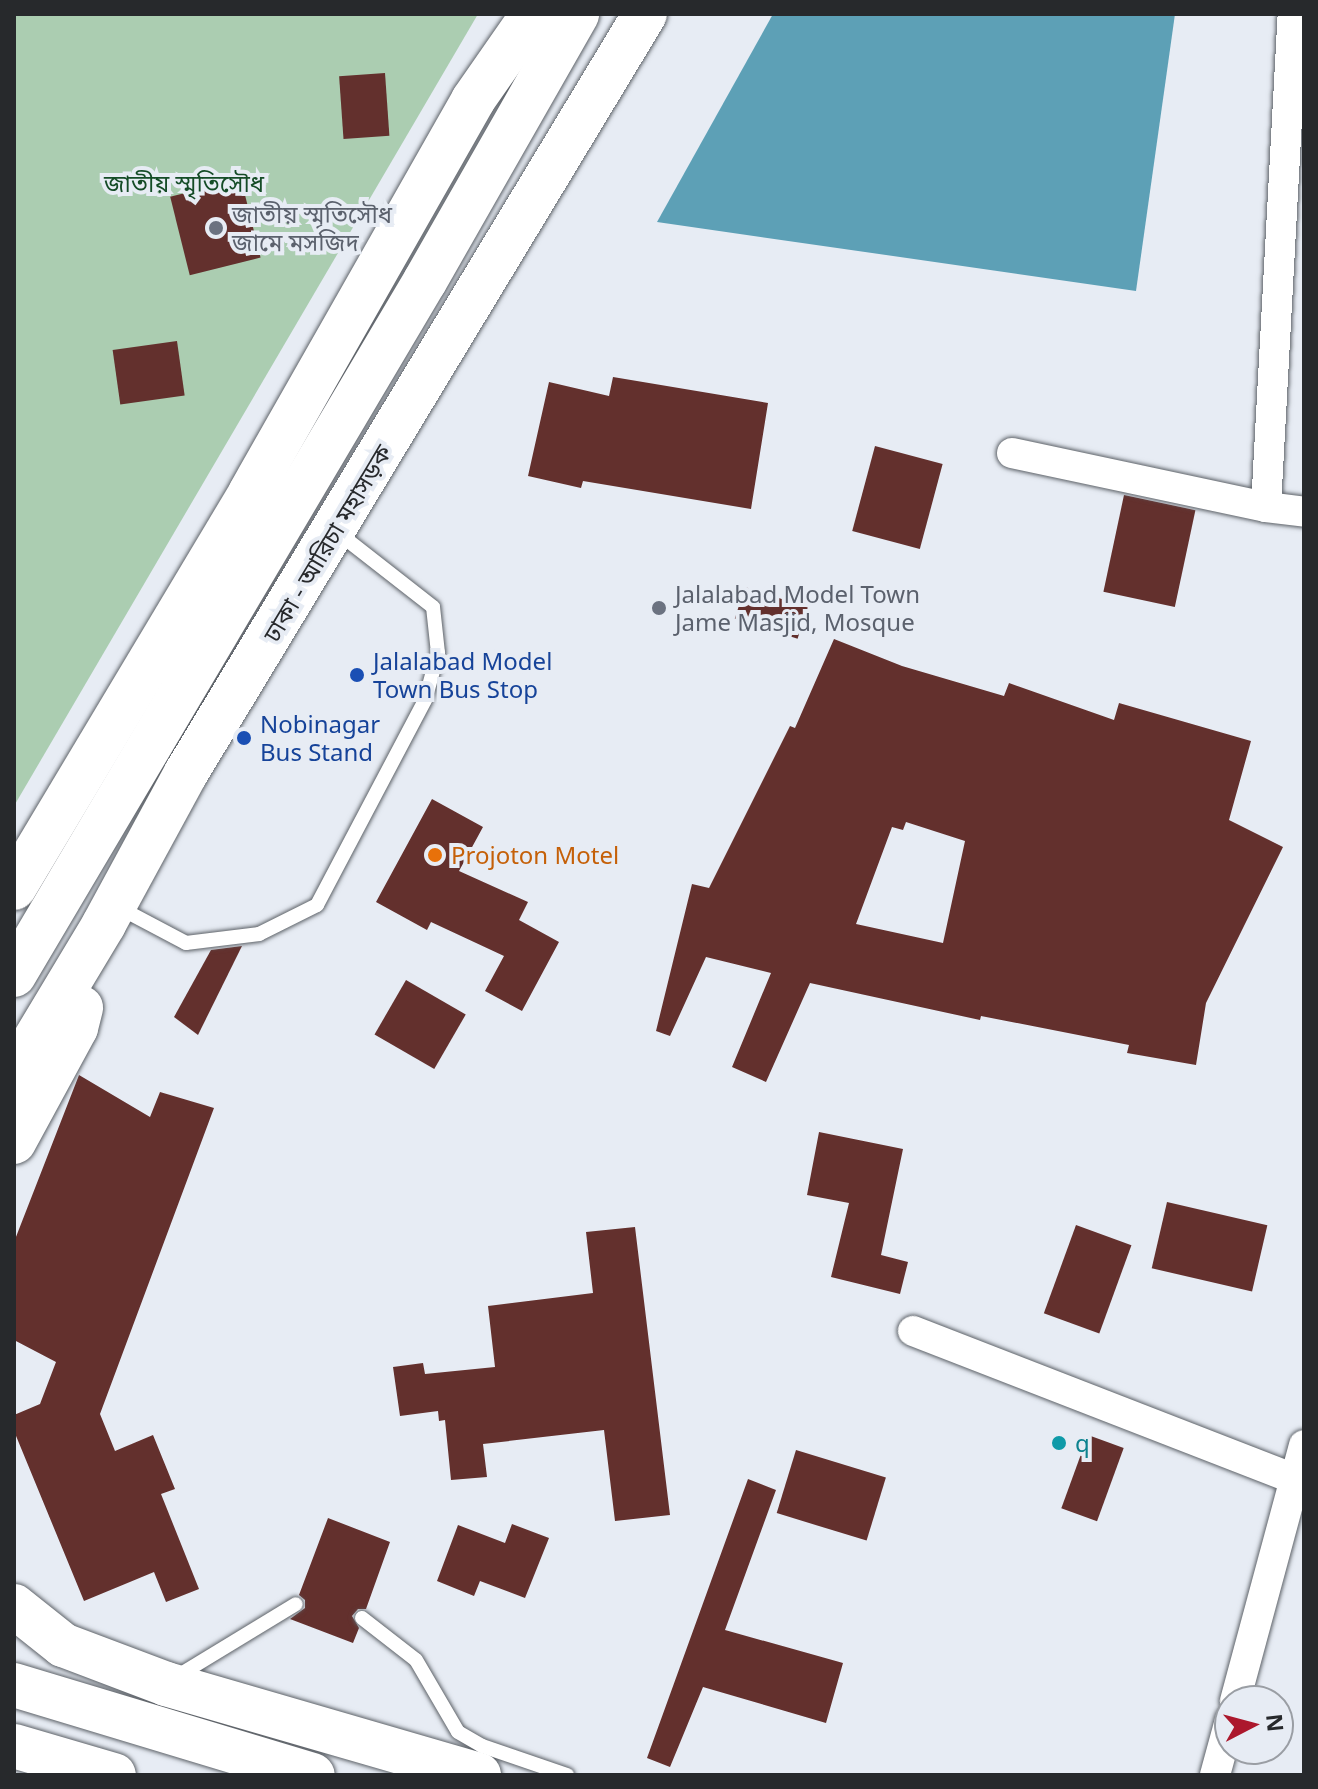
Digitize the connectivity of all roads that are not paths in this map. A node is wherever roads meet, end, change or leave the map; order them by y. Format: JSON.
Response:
{"nodes":[{"id":1,"x":533,"y":14,"type":"edge"},
{"id":2,"x":577,"y":14,"type":"edge"},
{"id":3,"x":645,"y":14,"type":"edge"},
{"id":4,"x":1293,"y":14,"type":"edge"},
{"id":5,"x":1012,"y":453,"type":"dead end"},
{"id":6,"x":1266,"y":507,"type":"junction"},
{"id":7,"x":1304,"y":512,"type":"edge"},
{"id":8,"x":335,"y":530,"type":"junction"},
{"id":9,"x":14,"y":888,"type":"edge"},
{"id":10,"x":109,"y":915,"type":"junction"},
{"id":11,"x":14,"y":975,"type":"edge"},
{"id":12,"x":14,"y":1074,"type":"edge"},
{"id":13,"x":14,"y":1142,"type":"edge"},
{"id":14,"x":913,"y":1331,"type":"dead end"},
{"id":15,"x":1304,"y":1445,"type":"edge"},
{"id":16,"x":1295,"y":1479,"type":"junction"},
{"id":17,"x":296,"y":1604,"type":"dead end"},
{"id":18,"x":14,"y":1606,"type":"edge"},
{"id":19,"x":362,"y":1618,"type":"dead end"},
{"id":20,"x":166,"y":1684,"type":"junction"},
{"id":21,"x":14,"y":1685,"type":"edge"},
{"id":22,"x":1239,"y":1685,"type":"edge"},
{"id":23,"x":14,"y":1746,"type":"edge"},
{"id":24,"x":114,"y":1775,"type":"edge"},
{"id":25,"x":313,"y":1775,"type":"edge"},
{"id":26,"x":479,"y":1775,"type":"edge"},
{"id":27,"x":567,"y":1775,"type":"edge"}],
"edges":[{"from":1,"to":9,"type":"highway"},
{"from":2,"to":11,"type":"highway"},
{"from":3,"to":8,"type":"highway","name":"ঢাকা - আরিচা মহাসড়ক"},
{"from":4,"to":6,"type":"street"},
{"from":5,"to":6,"type":"street"},
{"from":6,"to":7,"type":"street"},
{"from":8,"to":10,"type":"highway","name":"ঢাকা - আরিচা মহাসড়ক"},
{"from":8,"to":10,"type":"lane"},
{"from":10,"to":12,"type":"highway","name":"ঢাকা - আরিচা মহাসড়ক"},
{"from":10,"to":13,"type":"highway"},
{"from":14,"to":16,"type":"street"},
{"from":15,"to":16,"type":"street"},
{"from":16,"to":22,"type":"street"},
{"from":17,"to":20,"type":"lane"},
{"from":18,"to":20,"type":"highway"},
{"from":19,"to":27,"type":"lane"},
{"from":20,"to":26,"type":"highway"},
{"from":21,"to":25,"type":"highway"},
{"from":23,"to":24,"type":"highway"}]}
